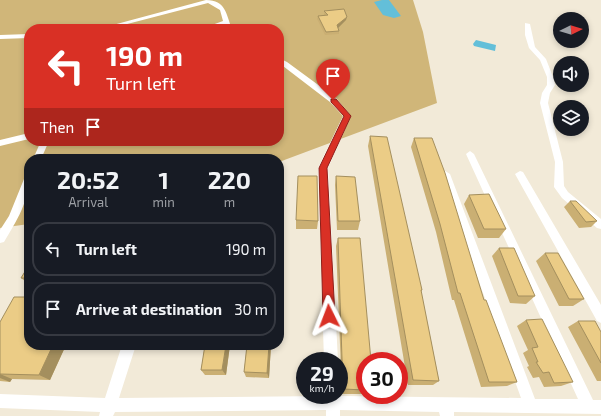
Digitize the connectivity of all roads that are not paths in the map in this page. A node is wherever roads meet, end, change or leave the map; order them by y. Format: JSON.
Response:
{"nodes":[{"id":1,"x":225,"y":22,"type":"joint"},
{"id":2,"x":120,"y":24,"type":"edge"},
{"id":3,"x":219,"y":24,"type":"edge"},
{"id":4,"x":527,"y":24,"type":"dead end"},
{"id":5,"x":24,"y":36,"type":"edge"},
{"id":6,"x":0,"y":37,"type":"edge"},
{"id":7,"x":284,"y":62,"type":"edge"},
{"id":8,"x":24,"y":137,"type":"edge"},
{"id":9,"x":0,"y":143,"type":"edge"},
{"id":10,"x":470,"y":154,"type":"dead end"},
{"id":11,"x":442,"y":167,"type":"edge"},
{"id":12,"x":520,"y":174,"type":"dead end"},
{"id":13,"x":24,"y":191,"type":"edge"},
{"id":14,"x":601,"y":225,"type":"edge"},
{"id":15,"x":0,"y":239,"type":"edge"},
{"id":16,"x":601,"y":317,"type":"edge"},
{"id":17,"x":127,"y":350,"type":"edge"},
{"id":18,"x":331,"y":352,"type":"edge"},
{"id":19,"x":0,"y":401,"type":"edge"},
{"id":20,"x":333,"y":405,"type":"edge"},
{"id":21,"x":531,"y":407,"type":"junction"},
{"id":22,"x":597,"y":409,"type":"edge"},
{"id":23,"x":108,"y":410,"type":"edge"},
{"id":24,"x":446,"y":410,"type":"edge"},
{"id":25,"x":550,"y":411,"type":"edge"}],
"edges":[{"from":1,"to":2,"type":"street"},
{"from":1,"to":3,"type":"street"},
{"from":4,"to":14,"type":"street"},
{"from":5,"to":6,"type":"street"},
{"from":7,"to":18,"type":"street"},
{"from":8,"to":9,"type":"street"},
{"from":10,"to":22,"type":"street"},
{"from":11,"to":21,"type":"street"},
{"from":12,"to":16,"type":"street"},
{"from":13,"to":15,"type":"street"},
{"from":17,"to":23,"type":"street"},
{"from":19,"to":23,"type":"street"},
{"from":20,"to":23,"type":"street"},
{"from":20,"to":24,"type":"street"},
{"from":21,"to":24,"type":"street"},
{"from":21,"to":25,"type":"street"},
{"from":22,"to":25,"type":"street"}]}
